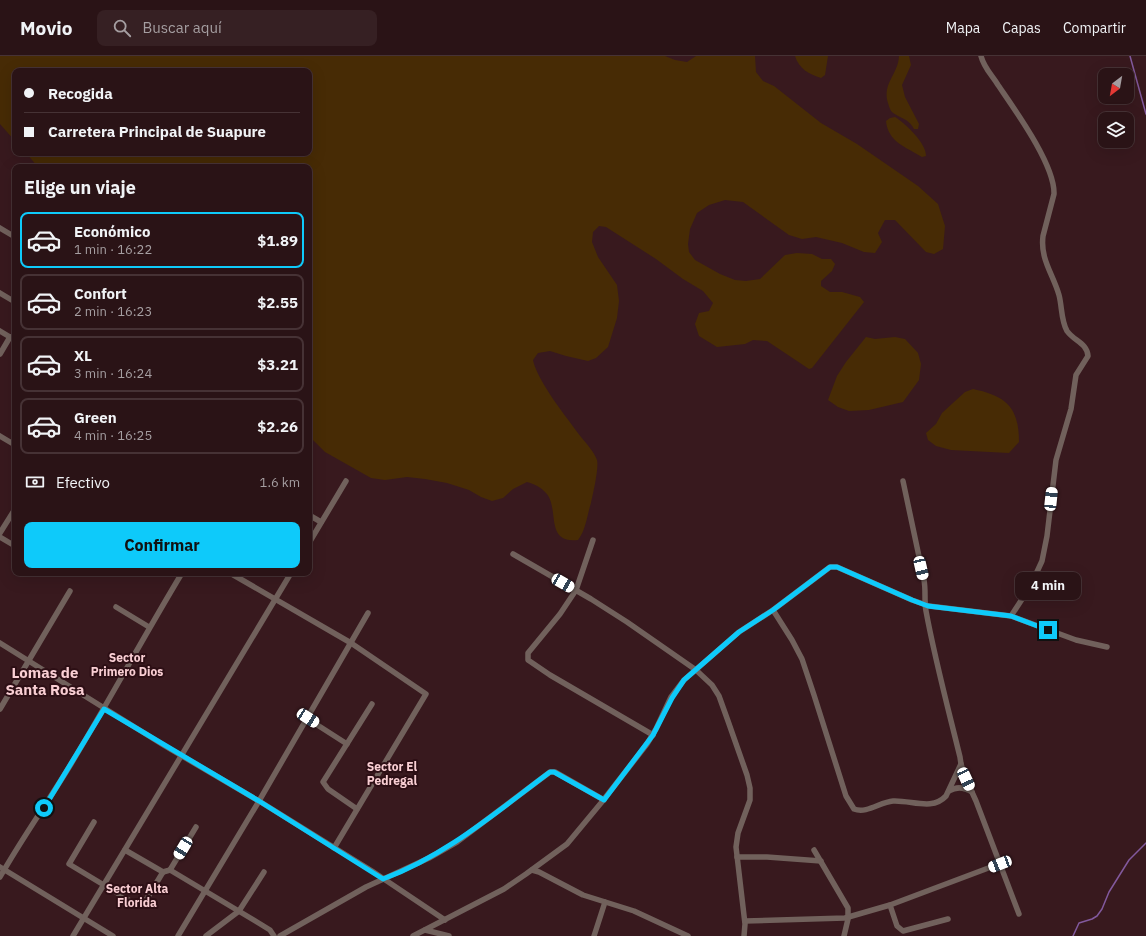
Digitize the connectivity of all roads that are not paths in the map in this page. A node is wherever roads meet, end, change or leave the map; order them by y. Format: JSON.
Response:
{"nodes":[{"id":1,"x":981,"y":56,"type":"edge"},
{"id":2,"x":0,"y":228,"type":"edge"},
{"id":3,"x":12,"y":235,"type":"edge"},
{"id":4,"x":0,"y":293,"type":"edge"},
{"id":5,"x":12,"y":300,"type":"edge"},
{"id":6,"x":0,"y":331,"type":"edge"},
{"id":7,"x":12,"y":339,"type":"edge"},
{"id":8,"x":0,"y":354,"type":"edge"},
{"id":9,"x":0,"y":436,"type":"edge"},
{"id":10,"x":12,"y":443,"type":"edge"},
{"id":11,"x":346,"y":481,"type":"dead end"},
{"id":12,"x":903,"y":481,"type":"dead end"},
{"id":13,"x":12,"y":514,"type":"edge"},
{"id":14,"x":312,"y":517,"type":"edge"},
{"id":15,"x":321,"y":522,"type":"junction"},
{"id":16,"x":0,"y":532,"type":"edge"},
{"id":17,"x":0,"y":537,"type":"edge"},
{"id":18,"x":312,"y":538,"type":"edge"},
{"id":19,"x":593,"y":540,"type":"dead end"},
{"id":20,"x":12,"y":544,"type":"edge"},
{"id":21,"x":513,"y":554,"type":"dead end"},
{"id":22,"x":180,"y":576,"type":"edge"},
{"id":23,"x":235,"y":576,"type":"edge"},
{"id":24,"x":289,"y":576,"type":"edge"},
{"id":25,"x":576,"y":590,"type":"junction"},
{"id":26,"x":70,"y":591,"type":"dead end"},
{"id":27,"x":275,"y":599,"type":"junction"},
{"id":28,"x":925,"y":605,"type":"junction"},
{"id":29,"x":116,"y":607,"type":"dead end"},
{"id":30,"x":773,"y":610,"type":"junction"},
{"id":31,"x":368,"y":613,"type":"dead end"},
{"id":32,"x":1011,"y":616,"type":"junction"},
{"id":33,"x":149,"y":627,"type":"junction"},
{"id":34,"x":0,"y":643,"type":"edge"},
{"id":35,"x":352,"y":643,"type":"junction"},
{"id":36,"x":1107,"y":647,"type":"dead end"},
{"id":37,"x":29,"y":661,"type":"junction"},
{"id":38,"x":696,"y":670,"type":"junction"},
{"id":39,"x":372,"y":704,"type":"dead end"},
{"id":40,"x":0,"y":709,"type":"edge"},
{"id":41,"x":104,"y":709,"type":"junction"},
{"id":42,"x":308,"y":718,"type":"junction"},
{"id":43,"x":653,"y":735,"type":"junction"},
{"id":44,"x":347,"y":744,"type":"junction"},
{"id":45,"x":182,"y":755,"type":"junction"},
{"id":46,"x":961,"y":764,"type":"junction"},
{"id":47,"x":949,"y":791,"type":"junction"},
{"id":48,"x":972,"y":792,"type":"junction"},
{"id":49,"x":604,"y":800,"type":"junction"},
{"id":50,"x":259,"y":801,"type":"junction"},
{"id":51,"x":357,"y":809,"type":"junction"},
{"id":52,"x":94,"y":822,"type":"dead end"},
{"id":53,"x":196,"y":827,"type":"dead end"},
{"id":54,"x":334,"y":848,"type":"junction"},
{"id":55,"x":125,"y":850,"type":"junction"},
{"id":56,"x":814,"y":850,"type":"dead end"},
{"id":57,"x":737,"y":857,"type":"junction"},
{"id":58,"x":821,"y":861,"type":"junction"},
{"id":59,"x":1000,"y":864,"type":"junction"},
{"id":60,"x":2,"y":869,"type":"edge"},
{"id":61,"x":170,"y":870,"type":"junction"},
{"id":62,"x":532,"y":870,"type":"junction"},
{"id":63,"x":163,"y":872,"type":"junction"},
{"id":64,"x":264,"y":872,"type":"dead end"},
{"id":65,"x":0,"y":877,"type":"edge"},
{"id":66,"x":383,"y":879,"type":"junction"},
{"id":67,"x":104,"y":885,"type":"junction"},
{"id":68,"x":205,"y":891,"type":"junction"},
{"id":69,"x":605,"y":902,"type":"junction"},
{"id":70,"x":890,"y":905,"type":"junction"},
{"id":71,"x":239,"y":911,"type":"junction"},
{"id":72,"x":1019,"y":914,"type":"dead end"},
{"id":73,"x":84,"y":917,"type":"junction"},
{"id":74,"x":848,"y":918,"type":"junction"},
{"id":75,"x":948,"y":919,"type":"dead end"},
{"id":76,"x":445,"y":920,"type":"junction"},
{"id":77,"x":745,"y":921,"type":"junction"},
{"id":78,"x":425,"y":930,"type":"junction"},
{"id":79,"x":181,"y":935,"type":"edge"},
{"id":80,"x":73,"y":936,"type":"edge"},
{"id":81,"x":113,"y":936,"type":"edge"},
{"id":82,"x":206,"y":936,"type":"edge"},
{"id":83,"x":274,"y":936,"type":"edge"},
{"id":84,"x":280,"y":936,"type":"edge"},
{"id":85,"x":413,"y":936,"type":"edge"},
{"id":86,"x":449,"y":936,"type":"edge"},
{"id":87,"x":594,"y":936,"type":"edge"},
{"id":88,"x":688,"y":936,"type":"edge"},
{"id":89,"x":744,"y":936,"type":"edge"},
{"id":90,"x":844,"y":936,"type":"edge"}],
"edges":[{"from":1,"to":32,"type":"street"},
{"from":2,"to":3,"type":"street"},
{"from":4,"to":5,"type":"street"},
{"from":6,"to":7,"type":"street"},
{"from":7,"to":8,"type":"street"},
{"from":9,"to":10,"type":"street"},
{"from":11,"to":15,"type":"street"},
{"from":12,"to":28,"type":"street"},
{"from":13,"to":16,"type":"street"},
{"from":14,"to":15,"type":"street"},
{"from":15,"to":18,"type":"street"},
{"from":17,"to":20,"type":"street"},
{"from":19,"to":25,"type":"street"},
{"from":21,"to":25,"type":"street"},
{"from":22,"to":33,"type":"street"},
{"from":23,"to":27,"type":"street"},
{"from":24,"to":27,"type":"street"},
{"from":25,"to":38,"type":"street"},
{"from":25,"to":43,"type":"street"},
{"from":26,"to":37,"type":"street"},
{"from":27,"to":35,"type":"street"},
{"from":27,"to":45,"type":"street"},
{"from":28,"to":30,"type":"street"},
{"from":28,"to":32,"type":"street"},
{"from":28,"to":46,"type":"street"},
{"from":29,"to":33,"type":"street"},
{"from":30,"to":38,"type":"street"},
{"from":30,"to":47,"type":"street"},
{"from":31,"to":35,"type":"street"},
{"from":32,"to":36,"type":"street"},
{"from":33,"to":41,"type":"street"},
{"from":34,"to":37,"type":"street"},
{"from":35,"to":42,"type":"street"},
{"from":35,"to":51,"type":"street"},
{"from":37,"to":40,"type":"street"},
{"from":37,"to":41,"type":"street"},
{"from":38,"to":43,"type":"street"},
{"from":38,"to":57,"type":"street"},
{"from":39,"to":44,"type":"street"},
{"from":41,"to":45,"type":"street"},
{"from":41,"to":60,"type":"street"},
{"from":42,"to":44,"type":"street"},
{"from":42,"to":50,"type":"street"},
{"from":43,"to":49,"type":"street"},
{"from":44,"to":51,"type":"street"},
{"from":45,"to":50,"type":"street"},
{"from":45,"to":55,"type":"street"},
{"from":46,"to":47,"type":"street"},
{"from":46,"to":48,"type":"street"},
{"from":47,"to":48,"type":"street"},
{"from":48,"to":59,"type":"street"},
{"from":49,"to":62,"type":"street"},
{"from":49,"to":66,"type":"street"},
{"from":50,"to":54,"type":"street"},
{"from":50,"to":68,"type":"street"},
{"from":51,"to":54,"type":"street"},
{"from":52,"to":67,"type":"street"},
{"from":53,"to":61,"type":"street"},
{"from":54,"to":66,"type":"street"},
{"from":55,"to":63,"type":"street"},
{"from":55,"to":67,"type":"street"},
{"from":56,"to":58,"type":"street"},
{"from":57,"to":58,"type":"street"},
{"from":57,"to":77,"type":"street"},
{"from":58,"to":74,"type":"street"},
{"from":59,"to":70,"type":"street"},
{"from":59,"to":72,"type":"street"},
{"from":60,"to":65,"type":"street"},
{"from":60,"to":73,"type":"street"},
{"from":61,"to":63,"type":"street"},
{"from":61,"to":68,"type":"street"},
{"from":62,"to":69,"type":"street"},
{"from":62,"to":76,"type":"street"},
{"from":63,"to":67,"type":"street"},
{"from":64,"to":71,"type":"street"},
{"from":66,"to":76,"type":"street"},
{"from":66,"to":84,"type":"street"},
{"from":67,"to":73,"type":"street"},
{"from":68,"to":71,"type":"street"},
{"from":68,"to":79,"type":"street"},
{"from":69,"to":87,"type":"street"},
{"from":69,"to":88,"type":"street"},
{"from":70,"to":74,"type":"street"},
{"from":70,"to":75,"type":"street"},
{"from":71,"to":82,"type":"street"},
{"from":71,"to":83,"type":"street"},
{"from":73,"to":80,"type":"street"},
{"from":73,"to":81,"type":"street"},
{"from":74,"to":77,"type":"street"},
{"from":74,"to":90,"type":"street"},
{"from":76,"to":78,"type":"street"},
{"from":77,"to":89,"type":"street"},
{"from":78,"to":85,"type":"street"},
{"from":78,"to":86,"type":"street"}]}
